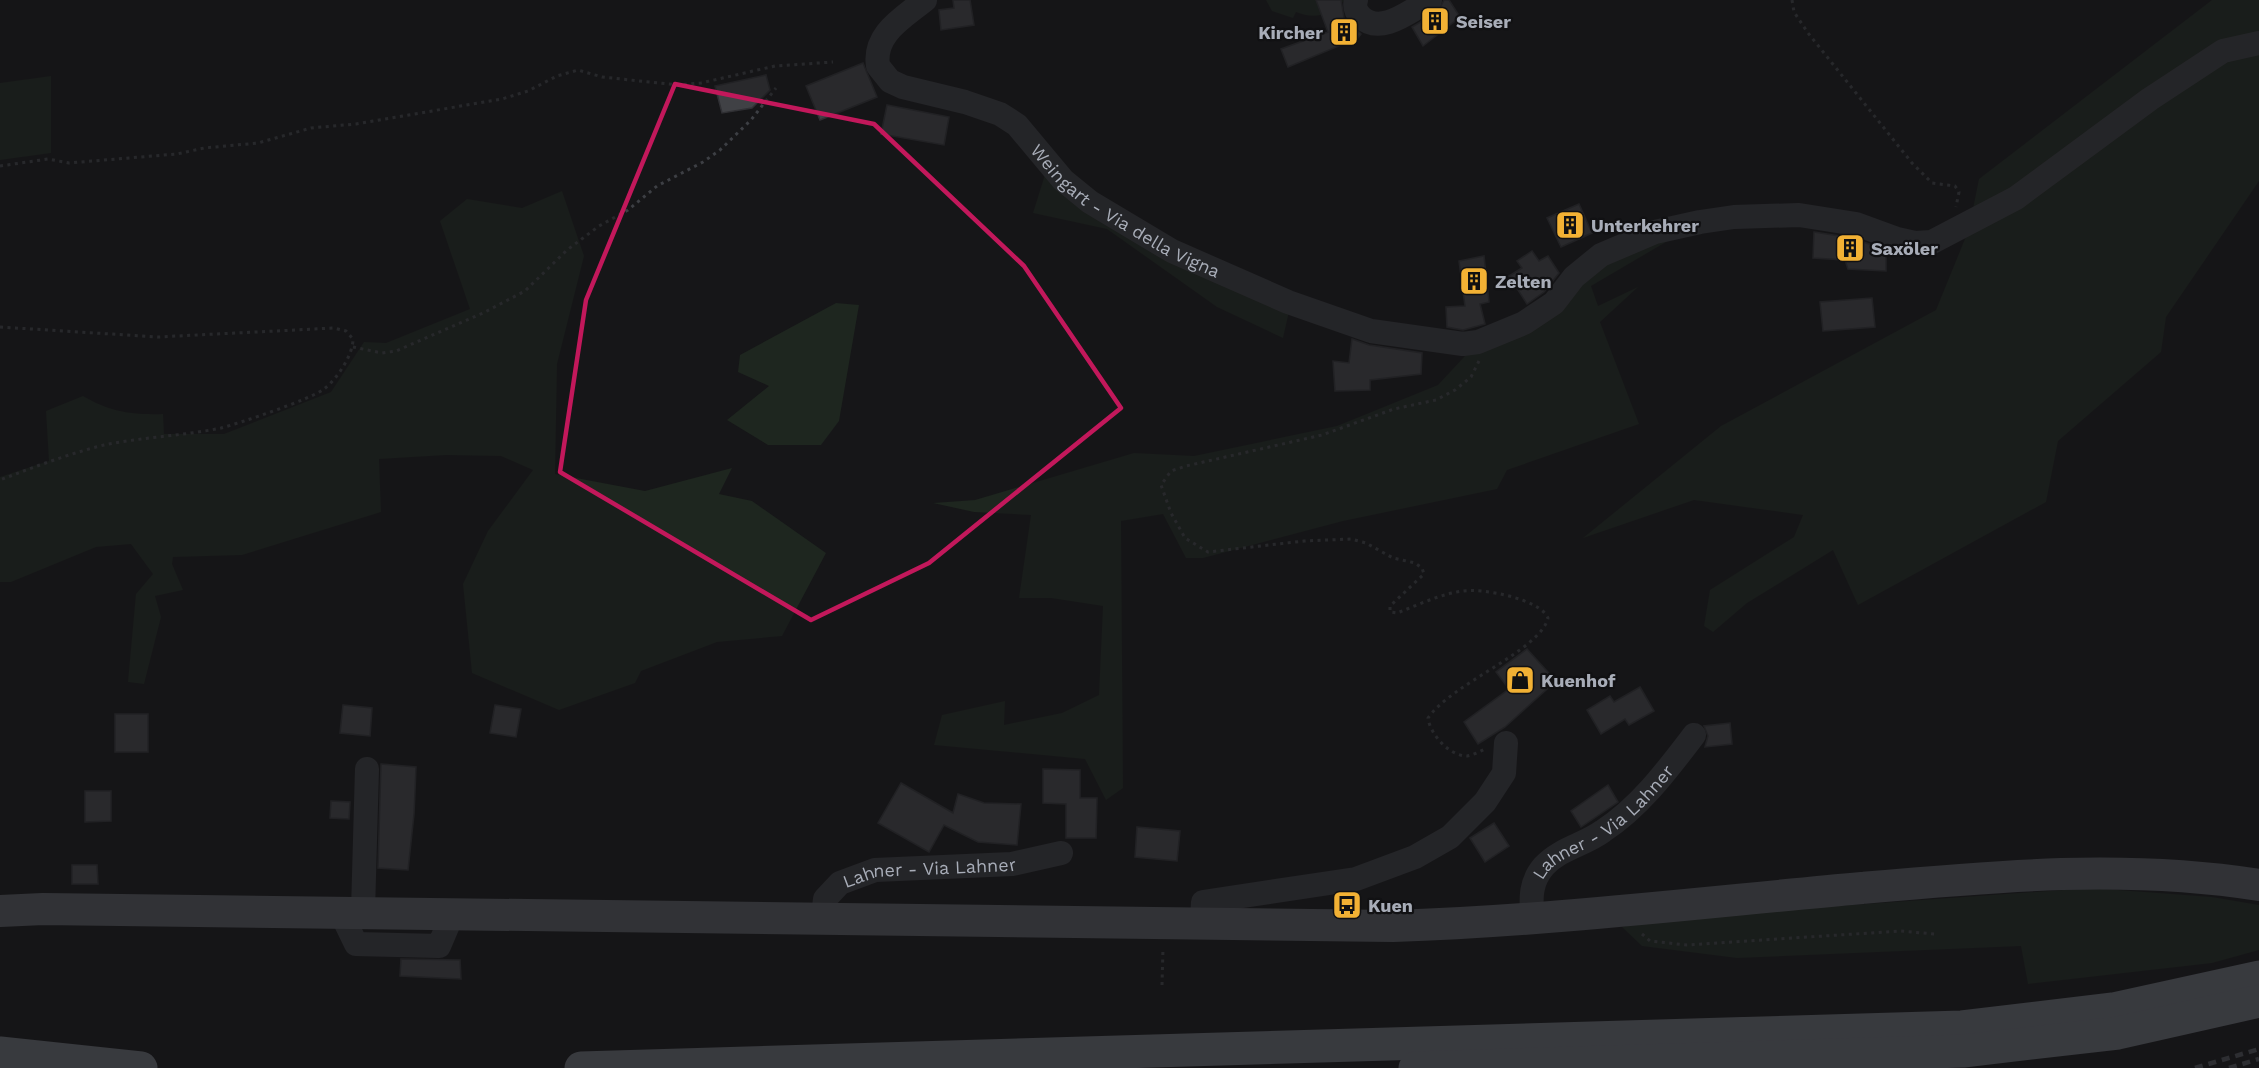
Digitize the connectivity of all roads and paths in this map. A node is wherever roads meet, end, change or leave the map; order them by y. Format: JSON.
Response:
{"nodes":[{"id":1,"x":925,"y":0,"type":"edge"},
{"id":2,"x":1356,"y":0,"type":"edge"},
{"id":3,"x":1430,"y":0,"type":"edge"},
{"id":4,"x":1792,"y":0,"type":"edge"},
{"id":5,"x":2259,"y":43,"type":"edge"},
{"id":6,"x":833,"y":62,"type":"dead end"},
{"id":7,"x":776,"y":88,"type":"dead end"},
{"id":8,"x":0,"y":166,"type":"edge"},
{"id":9,"x":1952,"y":213,"type":"dead end"},
{"id":10,"x":0,"y":327,"type":"edge"},
{"id":11,"x":1478,"y":342,"type":"junction"},
{"id":12,"x":353,"y":347,"type":"junction"},
{"id":13,"x":0,"y":480,"type":"edge"},
{"id":14,"x":1694,"y":735,"type":"dead end"},
{"id":15,"x":1506,"y":743,"type":"joint"},
{"id":16,"x":367,"y":769,"type":"dead end"},
{"id":17,"x":1061,"y":853,"type":"dead end"},
{"id":18,"x":2259,"y":885,"type":"edge"},
{"id":19,"x":1628,"y":909,"type":"junction"},
{"id":20,"x":0,"y":911,"type":"edge"},
{"id":21,"x":351,"y":911,"type":"junction"},
{"id":22,"x":823,"y":918,"type":"junction"},
{"id":23,"x":1532,"y":918,"type":"junction"},
{"id":24,"x":1164,"y":923,"type":"junction"},
{"id":25,"x":1202,"y":923,"type":"junction"},
{"id":26,"x":1935,"y":934,"type":"dead end"},
{"id":27,"x":2259,"y":977,"type":"edge"},
{"id":28,"x":1162,"y":985,"type":"dead end"},
{"id":29,"x":2259,"y":1001,"type":"edge"},
{"id":30,"x":0,"y":1053,"type":"edge"},
{"id":31,"x":141,"y":1068,"type":"edge"},
{"id":32,"x":581,"y":1068,"type":"edge"},
{"id":33,"x":1415,"y":1068,"type":"edge"}],
"edges":[{"from":1,"to":11,"type":"street","name":"Weingart - Via della Vigna"},
{"from":2,"to":3,"type":"street"},
{"from":4,"to":9,"type":"path"},
{"from":5,"to":11,"type":"street"},
{"from":6,"to":8,"type":"path"},
{"from":7,"to":12,"type":"path"},
{"from":10,"to":12,"type":"path"},
{"from":11,"to":15,"type":"path"},
{"from":12,"to":13,"type":"path"},
{"from":14,"to":23,"type":"street","name":"Lahner - Via Lahner"},
{"from":15,"to":25,"type":"street"},
{"from":16,"to":21,"type":"street"},
{"from":17,"to":22,"type":"street","name":"Lahner - Via Lahner"},
{"from":18,"to":19,"type":"main road"},
{"from":19,"to":23,"type":"main road"},
{"from":19,"to":26,"type":"path"},
{"from":20,"to":21,"type":"main road"},
{"from":21,"to":22,"type":"main road"},
{"from":22,"to":24,"type":"main road"},
{"from":23,"to":25,"type":"main road"},
{"from":24,"to":25,"type":"main road"},
{"from":24,"to":28,"type":"path"},
{"from":27,"to":32,"type":"highway"},
{"from":29,"to":33,"type":"highway"},
{"from":30,"to":31,"type":"highway"}]}
